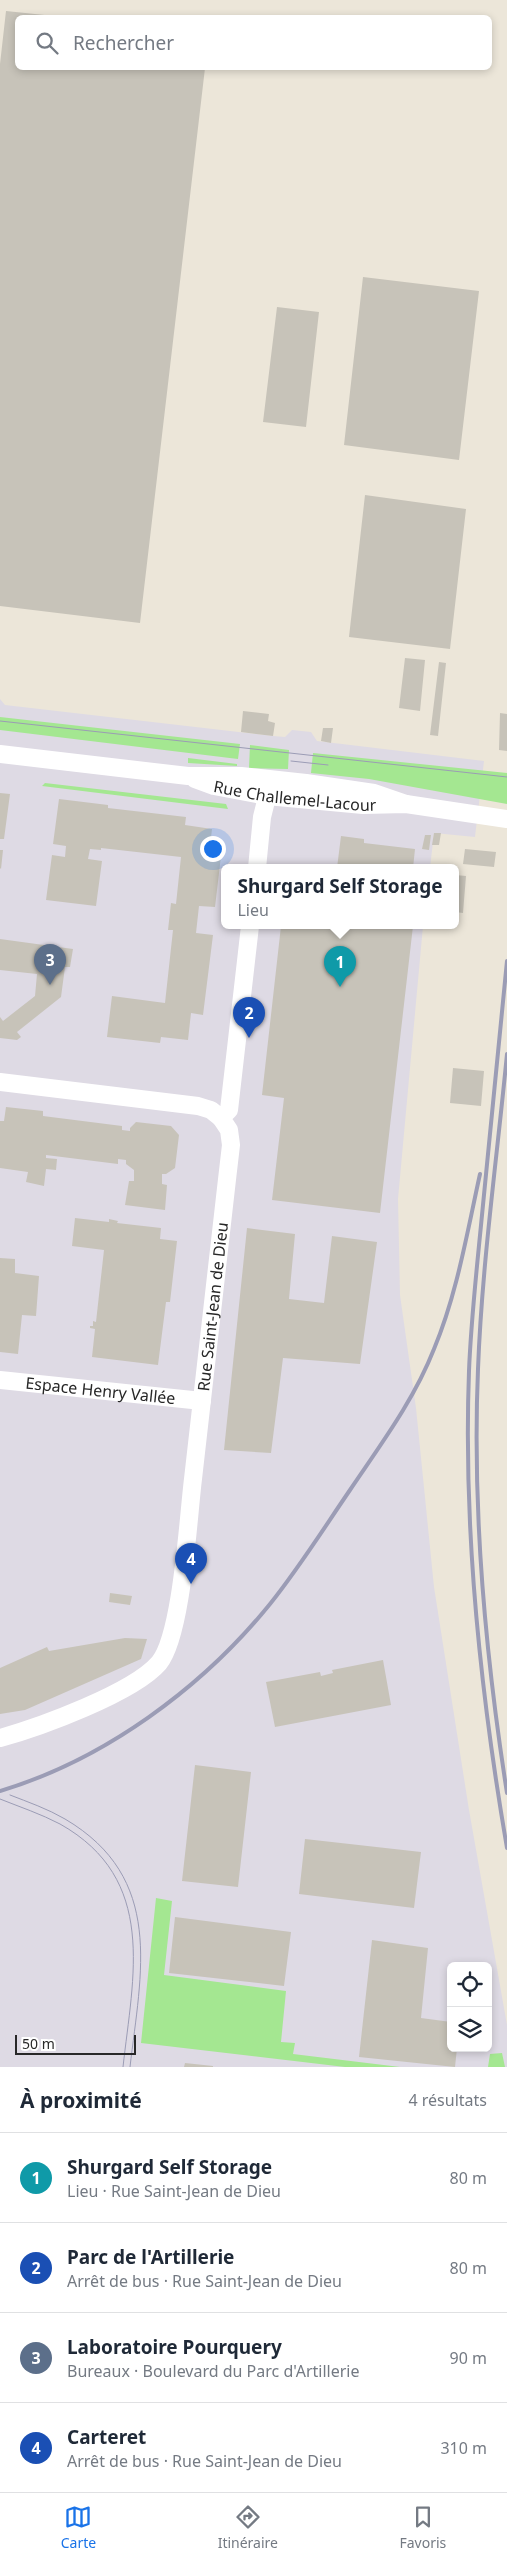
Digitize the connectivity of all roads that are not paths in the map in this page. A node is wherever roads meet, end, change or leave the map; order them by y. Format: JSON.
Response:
{"nodes":[{"id":1,"x":0,"y":754,"type":"edge"},
{"id":2,"x":270,"y":788,"type":"junction"},
{"id":3,"x":507,"y":819,"type":"edge"},
{"id":4,"x":258,"y":864,"type":"edge"},
{"id":5,"x":250,"y":929,"type":"edge"},
{"id":6,"x":0,"y":1082,"type":"edge"},
{"id":7,"x":221,"y":1118,"type":"junction"},
{"id":8,"x":0,"y":1380,"type":"edge"},
{"id":9,"x":202,"y":1401,"type":"junction"},
{"id":10,"x":0,"y":1738,"type":"edge"}],
"edges":[{"from":1,"to":2,"type":"street","name":"Rue Challemel-Lacour"},
{"from":2,"to":3,"type":"street","name":"Rue Challemel-Lacour"},
{"from":2,"to":4,"type":"street"},
{"from":5,"to":7,"type":"street"},
{"from":6,"to":7,"type":"street"},
{"from":7,"to":9,"type":"street","name":"Rue Saint-Jean de Dieu"},
{"from":8,"to":9,"type":"street","name":"Espace Henry Vallée"},
{"from":9,"to":10,"type":"street","name":"Rue Saint-Jean de Dieu"}]}
